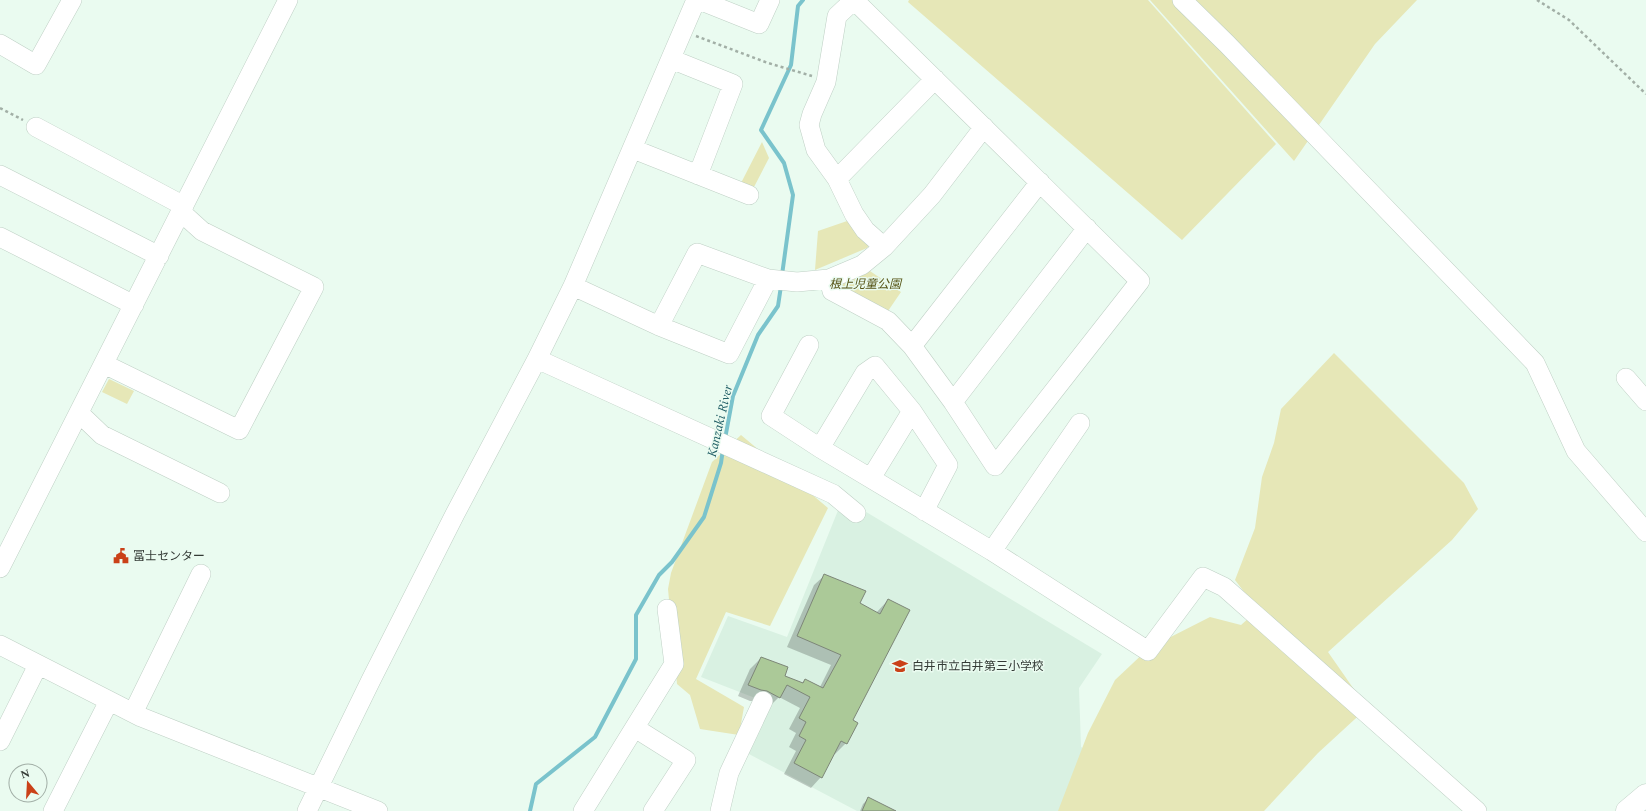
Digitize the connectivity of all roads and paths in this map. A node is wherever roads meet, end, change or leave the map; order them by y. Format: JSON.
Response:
{"nodes":[{"id":1,"x":72,"y":0,"type":"edge"},
{"id":2,"x":288,"y":0,"type":"edge"},
{"id":3,"x":696,"y":0,"type":"edge"},
{"id":4,"x":699,"y":0,"type":"edge"},
{"id":5,"x":770,"y":0,"type":"edge"},
{"id":6,"x":1182,"y":0,"type":"edge"},
{"id":7,"x":1537,"y":0,"type":"edge"},
{"id":8,"x":683,"y":31,"type":"junction"},
{"id":9,"x":0,"y":44,"type":"edge"},
{"id":10,"x":672,"y":59,"type":"junction"},
{"id":11,"x":935,"y":79,"type":"junction"},
{"id":12,"x":826,"y":82,"type":"junction"},
{"id":13,"x":1646,"y":94,"type":"edge"},
{"id":14,"x":0,"y":108,"type":"edge"},
{"id":15,"x":36,"y":127,"type":"joint"},
{"id":16,"x":984,"y":127,"type":"junction"},
{"id":17,"x":633,"y":149,"type":"junction"},
{"id":18,"x":0,"y":175,"type":"edge"},
{"id":19,"x":698,"y":175,"type":"junction"},
{"id":20,"x":837,"y":179,"type":"junction"},
{"id":21,"x":1040,"y":182,"type":"junction"},
{"id":22,"x":749,"y":195,"type":"dead end"},
{"id":23,"x":182,"y":209,"type":"junction"},
{"id":24,"x":1087,"y":228,"type":"junction"},
{"id":25,"x":0,"y":237,"type":"edge"},
{"id":26,"x":884,"y":247,"type":"junction"},
{"id":27,"x":159,"y":256,"type":"junction"},
{"id":28,"x":768,"y":279,"type":"junction"},
{"id":29,"x":829,"y":279,"type":"junction"},
{"id":30,"x":573,"y":286,"type":"junction"},
{"id":31,"x":134,"y":305,"type":"junction"},
{"id":32,"x":659,"y":326,"type":"junction"},
{"id":33,"x":809,"y":345,"type":"dead end"},
{"id":34,"x":912,"y":346,"type":"junction"},
{"id":35,"x":537,"y":359,"type":"junction"},
{"id":36,"x":104,"y":364,"type":"junction"},
{"id":37,"x":1626,"y":378,"type":"dead end"},
{"id":38,"x":1646,"y":401,"type":"edge"},
{"id":39,"x":953,"y":402,"type":"junction"},
{"id":40,"x":912,"y":411,"type":"junction"},
{"id":41,"x":79,"y":413,"type":"junction"},
{"id":42,"x":1080,"y":423,"type":"dead end"},
{"id":43,"x":820,"y":448,"type":"junction"},
{"id":44,"x":871,"y":478,"type":"junction"},
{"id":45,"x":220,"y":493,"type":"dead end"},
{"id":46,"x":924,"y":511,"type":"junction"},
{"id":47,"x":856,"y":513,"type":"dead end"},
{"id":48,"x":1646,"y":532,"type":"edge"},
{"id":49,"x":992,"y":551,"type":"junction"},
{"id":50,"x":0,"y":568,"type":"edge"},
{"id":51,"x":201,"y":574,"type":"dead end"},
{"id":52,"x":667,"y":609,"type":"dead end"},
{"id":53,"x":0,"y":645,"type":"edge"},
{"id":54,"x":38,"y":665,"type":"junction"},
{"id":55,"x":109,"y":701,"type":"junction"},
{"id":56,"x":763,"y":701,"type":"dead end"},
{"id":57,"x":133,"y":713,"type":"junction"},
{"id":58,"x":635,"y":728,"type":"junction"},
{"id":59,"x":0,"y":741,"type":"edge"},
{"id":60,"x":319,"y":787,"type":"junction"},
{"id":61,"x":1646,"y":795,"type":"edge"},
{"id":62,"x":658,"y":809,"type":"edge"},
{"id":63,"x":53,"y":811,"type":"edge"},
{"id":64,"x":307,"y":811,"type":"edge"},
{"id":65,"x":378,"y":811,"type":"edge"},
{"id":66,"x":582,"y":811,"type":"edge"},
{"id":67,"x":720,"y":811,"type":"edge"},
{"id":68,"x":1478,"y":811,"type":"edge"},
{"id":69,"x":1627,"y":811,"type":"edge"}],
"edges":[{"from":1,"to":9,"type":"street"},
{"from":2,"to":23,"type":"street"},
{"from":3,"to":8,"type":"street"},
{"from":4,"to":5,"type":"street"},
{"from":6,"to":48,"type":"street"},
{"from":7,"to":13,"type":"path"},
{"from":8,"to":10,"type":"street"},
{"from":8,"to":12,"type":"path"},
{"from":10,"to":17,"type":"street"},
{"from":10,"to":19,"type":"street"},
{"from":11,"to":12,"type":"street"},
{"from":11,"to":16,"type":"street"},
{"from":11,"to":20,"type":"street"},
{"from":12,"to":20,"type":"street"},
{"from":14,"to":15,"type":"path"},
{"from":15,"to":23,"type":"street"},
{"from":16,"to":21,"type":"street"},
{"from":16,"to":26,"type":"street"},
{"from":17,"to":19,"type":"street"},
{"from":17,"to":30,"type":"street"},
{"from":18,"to":27,"type":"street"},
{"from":19,"to":22,"type":"street"},
{"from":20,"to":26,"type":"street"},
{"from":21,"to":24,"type":"street"},
{"from":21,"to":34,"type":"street"},
{"from":23,"to":27,"type":"street"},
{"from":23,"to":36,"type":"street"},
{"from":24,"to":39,"type":"street"},
{"from":24,"to":39,"type":"street"},
{"from":25,"to":31,"type":"street"},
{"from":26,"to":29,"type":"street"},
{"from":27,"to":31,"type":"street"},
{"from":28,"to":29,"type":"street"},
{"from":28,"to":32,"type":"street"},
{"from":28,"to":32,"type":"street"},
{"from":29,"to":34,"type":"street"},
{"from":30,"to":32,"type":"street"},
{"from":30,"to":35,"type":"street"},
{"from":31,"to":36,"type":"street"},
{"from":33,"to":43,"type":"street"},
{"from":34,"to":39,"type":"street"},
{"from":35,"to":47,"type":"street"},
{"from":35,"to":60,"type":"street"},
{"from":36,"to":41,"type":"street"},
{"from":37,"to":38,"type":"street"},
{"from":40,"to":43,"type":"street"},
{"from":40,"to":44,"type":"street"},
{"from":40,"to":46,"type":"street"},
{"from":41,"to":45,"type":"street"},
{"from":41,"to":50,"type":"street"},
{"from":42,"to":49,"type":"street"},
{"from":43,"to":44,"type":"street"},
{"from":44,"to":46,"type":"street"},
{"from":46,"to":49,"type":"street"},
{"from":49,"to":68,"type":"street"},
{"from":51,"to":57,"type":"street"},
{"from":52,"to":58,"type":"street"},
{"from":53,"to":54,"type":"street"},
{"from":54,"to":55,"type":"street"},
{"from":54,"to":59,"type":"street"},
{"from":55,"to":57,"type":"street"},
{"from":55,"to":63,"type":"street"},
{"from":56,"to":67,"type":"street"},
{"from":57,"to":60,"type":"street"},
{"from":58,"to":62,"type":"street"},
{"from":58,"to":66,"type":"street"},
{"from":60,"to":64,"type":"street"},
{"from":60,"to":65,"type":"street"},
{"from":61,"to":69,"type":"main road"}]}
